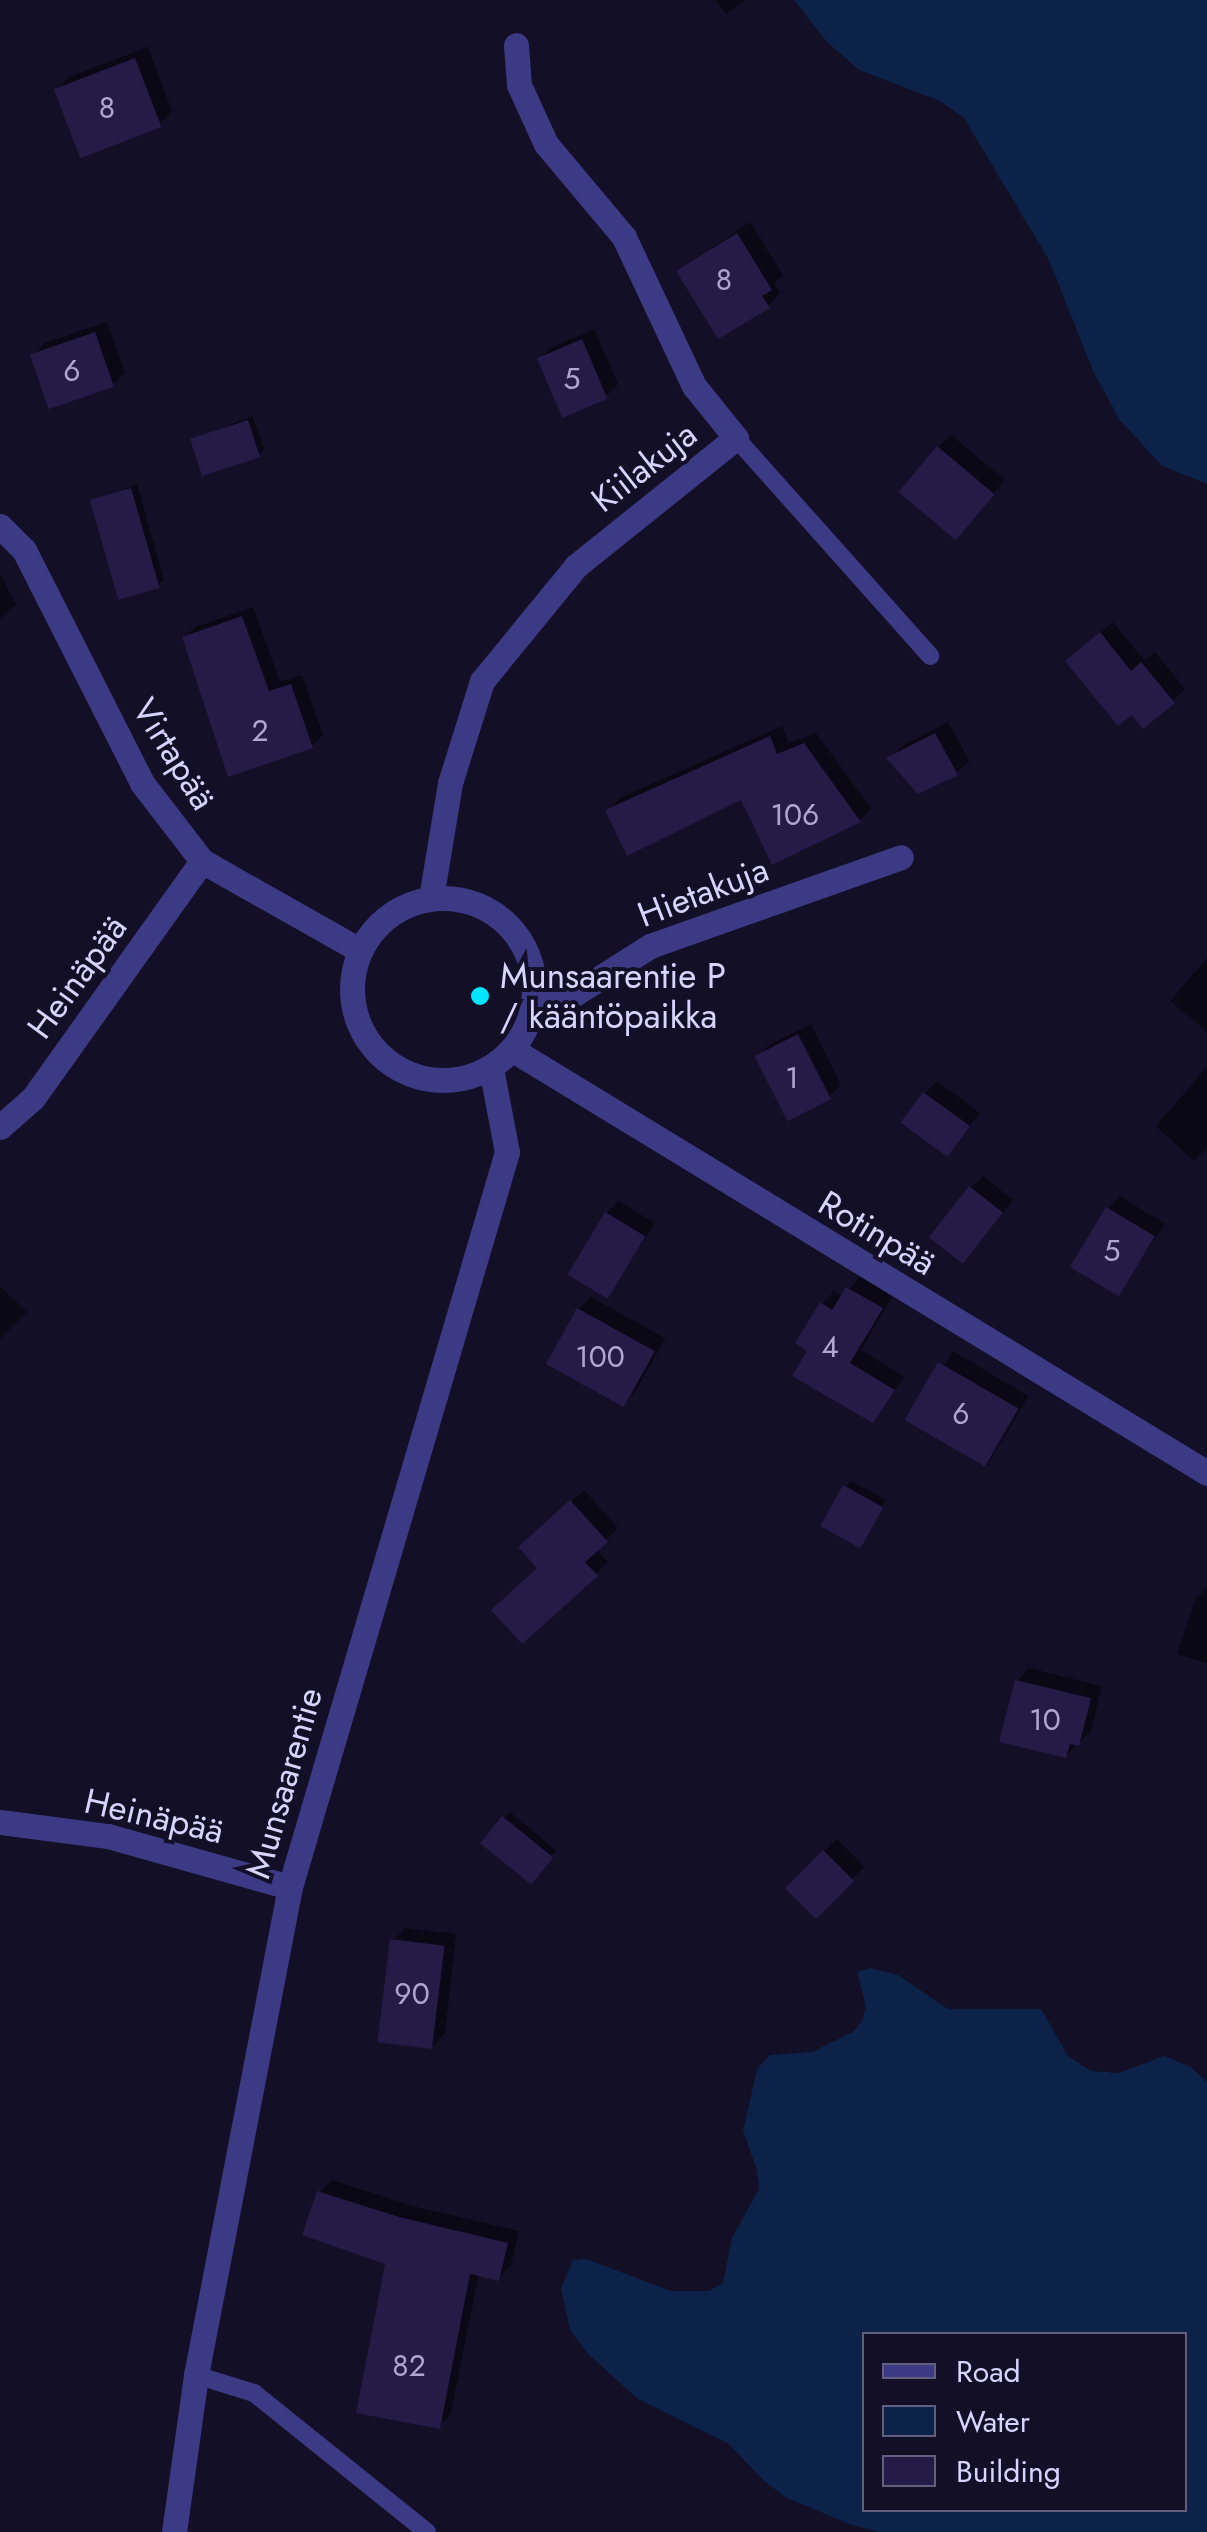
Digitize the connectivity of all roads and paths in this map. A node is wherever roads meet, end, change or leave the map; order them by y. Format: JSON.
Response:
{"nodes":[{"id":1,"x":516,"y":45,"type":"dead end"},
{"id":2,"x":736,"y":438,"type":"junction"},
{"id":3,"x":0,"y":526,"type":"edge"},
{"id":4,"x":930,"y":656,"type":"dead end"},
{"id":5,"x":901,"y":858,"type":"dead end"},
{"id":6,"x":202,"y":861,"type":"junction"},
{"id":7,"x":430,"y":898,"type":"junction"},
{"id":8,"x":359,"y":950,"type":"junction"},
{"id":9,"x":535,"y":991,"type":"junction"},
{"id":10,"x":513,"y":1050,"type":"junction"},
{"id":11,"x":490,"y":1068,"type":"junction"},
{"id":12,"x":0,"y":1126,"type":"edge"},
{"id":13,"x":1207,"y":1473,"type":"edge"},
{"id":14,"x":0,"y":1822,"type":"edge"},
{"id":15,"x":290,"y":1887,"type":"junction"},
{"id":16,"x":196,"y":2374,"type":"junction"},
{"id":17,"x":174,"y":2532,"type":"edge"},
{"id":18,"x":428,"y":2532,"type":"edge"}],
"edges":[{"from":1,"to":2,"type":"street","name":"Kiilakuja"},
{"from":2,"to":4,"type":"lane"},
{"from":2,"to":7,"type":"street","name":"Kiilakuja"},
{"from":3,"to":6,"type":"street","name":"Virtapää"},
{"from":5,"to":9,"type":"street","name":"Hietakuja"},
{"from":6,"to":8,"type":"street","name":"Virtapää"},
{"from":6,"to":12,"type":"street","name":"Heinäpää"},
{"from":7,"to":8,"type":"street"},
{"from":7,"to":9,"type":"street"},
{"from":8,"to":11,"type":"street"},
{"from":9,"to":10,"type":"street"},
{"from":10,"to":11,"type":"street"},
{"from":10,"to":13,"type":"street","name":"Rotinpää"},
{"from":11,"to":15,"type":"street","name":"Munsaarentie"},
{"from":14,"to":15,"type":"street","name":"Heinäpää"},
{"from":15,"to":16,"type":"street","name":"Munsaarentie"},
{"from":16,"to":17,"type":"street","name":"Munsaarentie"},
{"from":16,"to":18,"type":"lane"}]}
